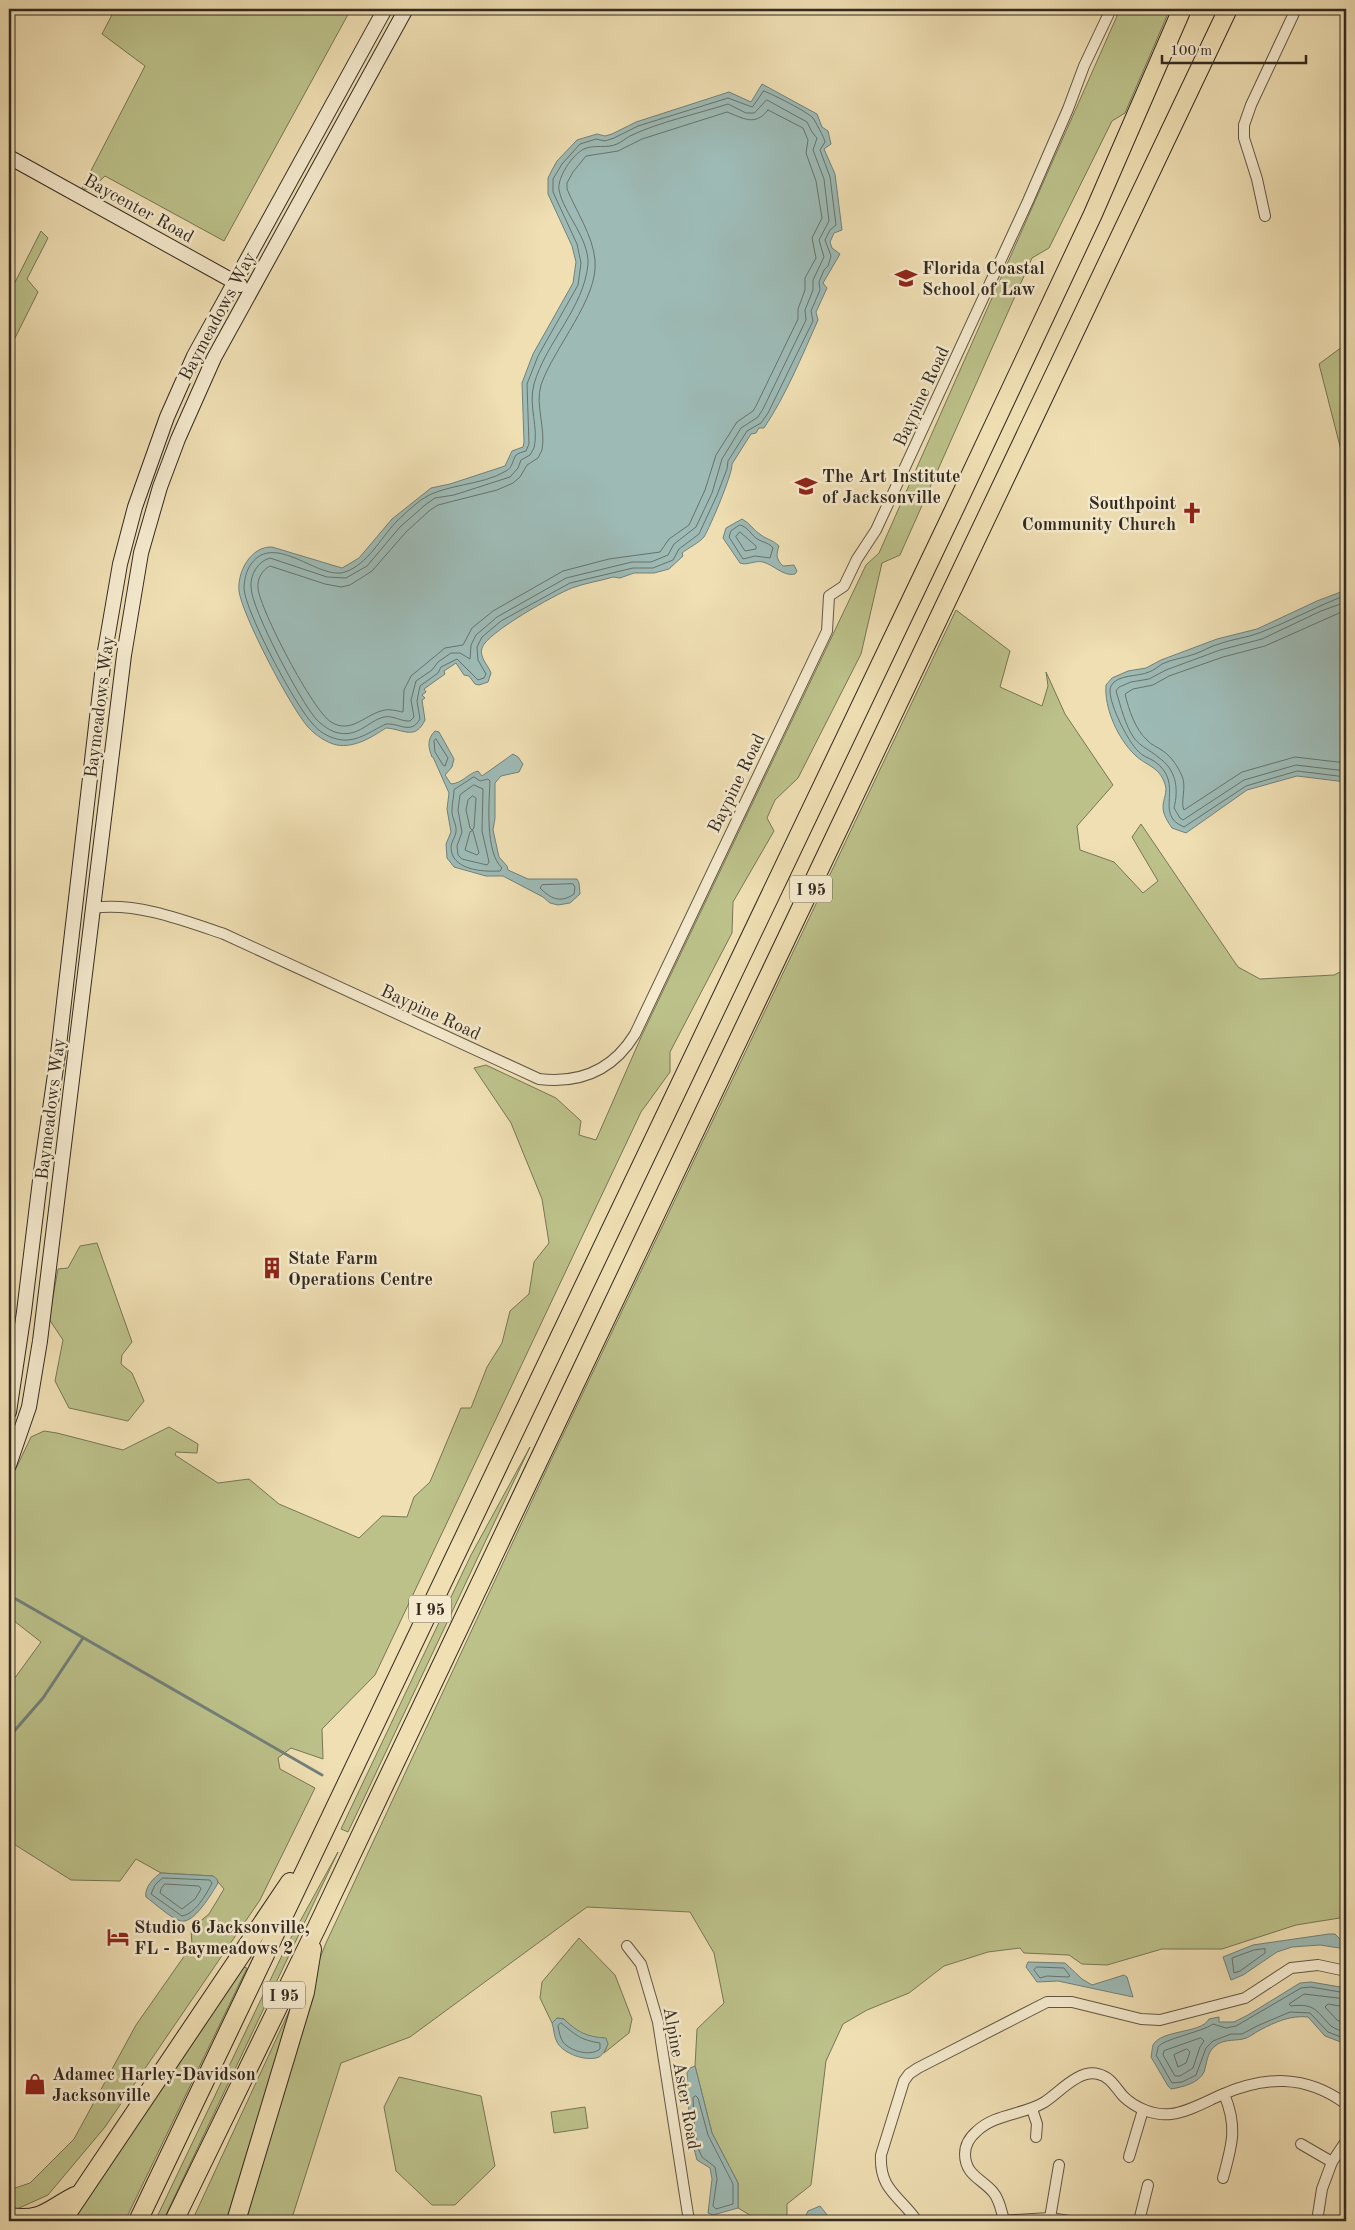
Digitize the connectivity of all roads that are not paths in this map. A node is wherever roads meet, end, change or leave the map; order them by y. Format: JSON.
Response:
{"nodes":[{"id":1,"x":385,"y":9,"type":"edge"},
{"id":2,"x":406,"y":9,"type":"edge"},
{"id":3,"x":1111,"y":9,"type":"edge"},
{"id":4,"x":1182,"y":9,"type":"edge"},
{"id":5,"x":1228,"y":9,"type":"edge"},
{"id":6,"x":1296,"y":9,"type":"edge"},
{"id":7,"x":9,"y":157,"type":"edge"},
{"id":8,"x":1265,"y":216,"type":"dead end"},
{"id":9,"x":233,"y":282,"type":"junction"},
{"id":10,"x":251,"y":291,"type":"junction"},
{"id":11,"x":143,"y":481,"type":"junction"},
{"id":12,"x":160,"y":487,"type":"junction"},
{"id":13,"x":93,"y":908,"type":"junction"},
{"id":14,"x":9,"y":1412,"type":"edge"},
{"id":15,"x":9,"y":1465,"type":"edge"},
{"id":16,"x":324,"y":1832,"type":"junction"},
{"id":17,"x":317,"y":1927,"type":"junction"},
{"id":18,"x":628,"y":1946,"type":"dead end"},
{"id":19,"x":1346,"y":1971,"type":"edge"},
{"id":20,"x":1224,"y":2094,"type":"junction"},
{"id":21,"x":1346,"y":2104,"type":"edge"},
{"id":22,"x":1032,"y":2109,"type":"junction"},
{"id":23,"x":1143,"y":2110,"type":"junction"},
{"id":24,"x":1036,"y":2137,"type":"dead end"},
{"id":25,"x":1346,"y":2141,"type":"edge"},
{"id":26,"x":1301,"y":2144,"type":"dead end"},
{"id":27,"x":1129,"y":2157,"type":"dead end"},
{"id":28,"x":1332,"y":2162,"type":"junction"},
{"id":29,"x":1059,"y":2165,"type":"dead end"},
{"id":30,"x":1223,"y":2178,"type":"dead end"},
{"id":31,"x":1148,"y":2185,"type":"dead end"},
{"id":32,"x":84,"y":2191,"type":"junction"},
{"id":33,"x":9,"y":2217,"type":"edge"},
{"id":34,"x":1050,"y":2218,"type":"junction"},
{"id":35,"x":62,"y":2221,"type":"edge"},
{"id":36,"x":138,"y":2221,"type":"edge"},
{"id":37,"x":174,"y":2221,"type":"edge"},
{"id":38,"x":236,"y":2221,"type":"edge"},
{"id":39,"x":689,"y":2221,"type":"edge"},
{"id":40,"x":917,"y":2221,"type":"edge"},
{"id":41,"x":1002,"y":2221,"type":"edge"},
{"id":42,"x":1069,"y":2221,"type":"edge"},
{"id":43,"x":1139,"y":2221,"type":"edge"},
{"id":44,"x":1317,"y":2221,"type":"edge"}],
"edges":[{"from":1,"to":9,"type":"street","name":"Baymeadows Way"},
{"from":2,"to":10,"type":"street","name":"Baymeadows Way"},
{"from":3,"to":13,"type":"street","name":"Baypine Road"},
{"from":4,"to":16,"type":"highway","number":"I 95"},
{"from":5,"to":17,"type":"highway","number":"I 95"},
{"from":6,"to":8,"type":"street"},
{"from":7,"to":9,"type":"street","name":"Baycenter Road"},
{"from":9,"to":10,"type":"street","name":"Baycenter Road"},
{"from":9,"to":11,"type":"street","name":"Baymeadows Way"},
{"from":10,"to":12,"type":"street","name":"Baymeadows Way"},
{"from":11,"to":12,"type":"street"},
{"from":11,"to":14,"type":"street","name":"Baymeadows Way"},
{"from":12,"to":13,"type":"street","name":"Baymeadows Way"},
{"from":13,"to":15,"type":"street","name":"Baymeadows Way"},
{"from":16,"to":32,"type":"highway"},
{"from":16,"to":36,"type":"highway","number":"I 95"},
{"from":17,"to":37,"type":"highway","number":"I 95"},
{"from":17,"to":38,"type":"highway"},
{"from":18,"to":39,"type":"street","name":"Alpine Aster Road"},
{"from":19,"to":40,"type":"street"},
{"from":20,"to":21,"type":"street"},
{"from":20,"to":23,"type":"street"},
{"from":20,"to":30,"type":"street"},
{"from":22,"to":23,"type":"street"},
{"from":22,"to":24,"type":"street"},
{"from":22,"to":41,"type":"street"},
{"from":23,"to":27,"type":"street"},
{"from":25,"to":28,"type":"street"},
{"from":26,"to":28,"type":"street"},
{"from":28,"to":44,"type":"street"},
{"from":29,"to":34,"type":"street"},
{"from":31,"to":43,"type":"street"},
{"from":32,"to":33,"type":"highway"},
{"from":32,"to":35,"type":"highway"},
{"from":34,"to":41,"type":"street"},
{"from":34,"to":42,"type":"street"}]}
